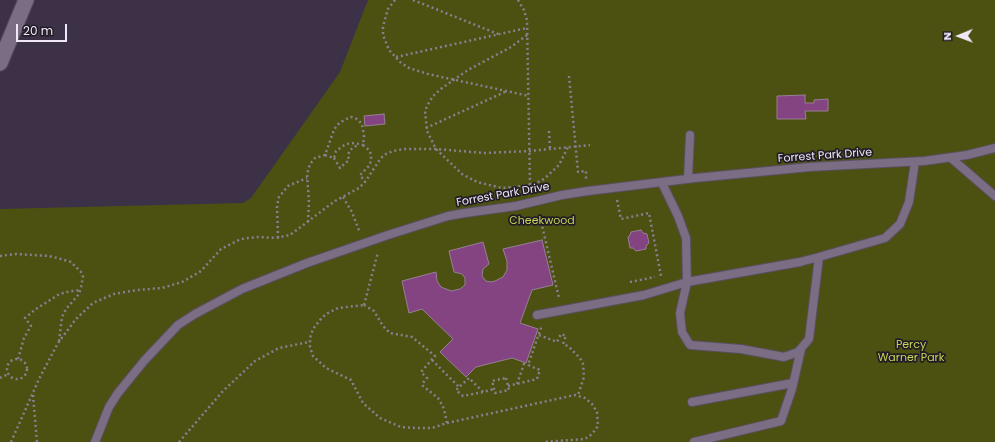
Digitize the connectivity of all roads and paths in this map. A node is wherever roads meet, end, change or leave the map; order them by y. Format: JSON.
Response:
{"nodes":[{"id":1,"x":26,"y":0,"type":"edge"},
{"id":2,"x":395,"y":0,"type":"edge"},
{"id":3,"x":413,"y":0,"type":"edge"},
{"id":4,"x":518,"y":0,"type":"edge"},
{"id":5,"x":527,"y":28,"type":"junction"},
{"id":6,"x":498,"y":34,"type":"junction"},
{"id":7,"x":527,"y":35,"type":"junction"},
{"id":8,"x":396,"y":57,"type":"junction"},
{"id":9,"x":0,"y":63,"type":"edge"},
{"id":10,"x":568,"y":76,"type":"dead end"},
{"id":11,"x":454,"y":80,"type":"junction"},
{"id":12,"x":508,"y":91,"type":"junction"},
{"id":13,"x":529,"y":96,"type":"junction"},
{"id":14,"x":426,"y":128,"type":"junction"},
{"id":15,"x":549,"y":131,"type":"dead end"},
{"id":16,"x":690,"y":135,"type":"dead end"},
{"id":17,"x":359,"y":144,"type":"junction"},
{"id":18,"x":363,"y":145,"type":"junction"},
{"id":19,"x":590,"y":145,"type":"dead end"},
{"id":20,"x":576,"y":146,"type":"junction"},
{"id":21,"x":568,"y":147,"type":"junction"},
{"id":22,"x":995,"y":148,"type":"edge"},
{"id":23,"x":436,"y":149,"type":"junction"},
{"id":24,"x":550,"y":149,"type":"junction"},
{"id":25,"x":530,"y":151,"type":"junction"},
{"id":26,"x":325,"y":155,"type":"junction"},
{"id":27,"x":334,"y":158,"type":"junction"},
{"id":28,"x":951,"y":158,"type":"junction"},
{"id":29,"x":915,"y":162,"type":"junction"},
{"id":30,"x":307,"y":178,"type":"junction"},
{"id":31,"x":688,"y":179,"type":"junction"},
{"id":32,"x":365,"y":182,"type":"junction"},
{"id":33,"x":662,"y":183,"type":"junction"},
{"id":34,"x":530,"y":185,"type":"junction"},
{"id":35,"x":588,"y":191,"type":"junction"},
{"id":36,"x":995,"y":196,"type":"edge"},
{"id":37,"x":343,"y":197,"type":"junction"},
{"id":38,"x":617,"y":200,"type":"dead end"},
{"id":39,"x":533,"y":202,"type":"junction"},
{"id":40,"x":540,"y":217,"type":"dead end"},
{"id":41,"x":308,"y":222,"type":"junction"},
{"id":42,"x":278,"y":238,"type":"junction"},
{"id":43,"x":364,"y":243,"type":"junction"},
{"id":44,"x":378,"y":251,"type":"dead end"},
{"id":45,"x":0,"y":256,"type":"edge"},
{"id":46,"x":819,"y":257,"type":"junction"},
{"id":47,"x":630,"y":282,"type":"dead end"},
{"id":48,"x":687,"y":282,"type":"junction"},
{"id":49,"x":80,"y":290,"type":"junction"},
{"id":50,"x":364,"y":305,"type":"junction"},
{"id":51,"x":562,"y":311,"type":"junction"},
{"id":52,"x":546,"y":314,"type":"junction"},
{"id":53,"x":537,"y":315,"type":"dead end"},
{"id":54,"x":539,"y":335,"type":"junction"},
{"id":55,"x":59,"y":342,"type":"junction"},
{"id":56,"x":309,"y":342,"type":"junction"},
{"id":57,"x":801,"y":349,"type":"junction"},
{"id":58,"x":18,"y":359,"type":"junction"},
{"id":59,"x":432,"y":360,"type":"junction"},
{"id":60,"x":528,"y":365,"type":"junction"},
{"id":61,"x":8,"y":374,"type":"junction"},
{"id":62,"x":0,"y":378,"type":"edge"},
{"id":63,"x":793,"y":383,"type":"junction"},
{"id":64,"x":517,"y":384,"type":"junction"},
{"id":65,"x":508,"y":386,"type":"junction"},
{"id":66,"x":459,"y":387,"type":"junction"},
{"id":67,"x":494,"y":390,"type":"junction"},
{"id":68,"x":483,"y":392,"type":"junction"},
{"id":69,"x":33,"y":393,"type":"junction"},
{"id":70,"x":578,"y":395,"type":"junction"},
{"id":71,"x":692,"y":402,"type":"dead end"},
{"id":72,"x":447,"y":424,"type":"junction"},
{"id":73,"x":11,"y":442,"type":"edge"},
{"id":74,"x":37,"y":442,"type":"edge"},
{"id":75,"x":95,"y":442,"type":"edge"},
{"id":76,"x":179,"y":442,"type":"edge"},
{"id":77,"x":543,"y":442,"type":"edge"},
{"id":78,"x":694,"y":442,"type":"edge"}],
"edges":[{"from":1,"to":9,"type":"street"},
{"from":2,"to":8,"type":"path"},
{"from":3,"to":6,"type":"path"},
{"from":4,"to":5,"type":"path"},
{"from":5,"to":6,"type":"path"},
{"from":5,"to":7,"type":"path"},
{"from":6,"to":8,"type":"path"},
{"from":7,"to":11,"type":"path"},
{"from":7,"to":13,"type":"path"},
{"from":8,"to":11,"type":"path"},
{"from":10,"to":20,"type":"path"},
{"from":11,"to":12,"type":"path"},
{"from":11,"to":14,"type":"path"},
{"from":12,"to":13,"type":"path"},
{"from":12,"to":14,"type":"path"},
{"from":13,"to":25,"type":"path"},
{"from":14,"to":23,"type":"path"},
{"from":15,"to":24,"type":"path"},
{"from":16,"to":31,"type":"lane"},
{"from":17,"to":18,"type":"path"},
{"from":17,"to":27,"type":"path"},
{"from":17,"to":27,"type":"path"},
{"from":18,"to":26,"type":"path"},
{"from":18,"to":32,"type":"path"},
{"from":19,"to":20,"type":"path"},
{"from":20,"to":21,"type":"path"},
{"from":20,"to":35,"type":"path"},
{"from":21,"to":24,"type":"path"},
{"from":21,"to":34,"type":"path"},
{"from":22,"to":28,"type":"lane","name":"Forrest Park Drive"},
{"from":23,"to":25,"type":"path"},
{"from":23,"to":32,"type":"path"},
{"from":23,"to":34,"type":"path"},
{"from":24,"to":25,"type":"path"},
{"from":25,"to":34,"type":"path"},
{"from":26,"to":27,"type":"path"},
{"from":26,"to":30,"type":"path"},
{"from":28,"to":29,"type":"lane","name":"Forrest Park Drive"},
{"from":28,"to":36,"type":"lane"},
{"from":29,"to":31,"type":"lane","name":"Forrest Park Drive"},
{"from":29,"to":46,"type":"lane"},
{"from":30,"to":41,"type":"path"},
{"from":30,"to":42,"type":"path"},
{"from":31,"to":33,"type":"lane","name":"Forrest Park Drive"},
{"from":32,"to":37,"type":"path"},
{"from":33,"to":35,"type":"lane","name":"Forrest Park Drive"},
{"from":33,"to":48,"type":"lane"},
{"from":34,"to":39,"type":"path"},
{"from":35,"to":39,"type":"lane","name":"Forrest Park Drive"},
{"from":37,"to":41,"type":"path"},
{"from":37,"to":43,"type":"path"},
{"from":38,"to":47,"type":"path"},
{"from":39,"to":43,"type":"lane","name":"Forrest Park Drive"},
{"from":40,"to":51,"type":"path"},
{"from":41,"to":42,"type":"path"},
{"from":42,"to":55,"type":"path"},
{"from":43,"to":75,"type":"lane","name":"Forrest Park Drive"},
{"from":44,"to":50,"type":"path"},
{"from":45,"to":49,"type":"path"},
{"from":46,"to":48,"type":"lane"},
{"from":46,"to":57,"type":"lane"},
{"from":48,"to":51,"type":"lane"},
{"from":48,"to":57,"type":"lane"},
{"from":49,"to":55,"type":"path"},
{"from":49,"to":58,"type":"path"},
{"from":50,"to":56,"type":"path"},
{"from":50,"to":59,"type":"path"},
{"from":51,"to":52,"type":"lane"},
{"from":52,"to":53,"type":"lane"},
{"from":52,"to":54,"type":"path"},
{"from":54,"to":60,"type":"path"},
{"from":54,"to":70,"type":"path"},
{"from":55,"to":69,"type":"path"},
{"from":56,"to":72,"type":"path"},
{"from":56,"to":76,"type":"path"},
{"from":57,"to":63,"type":"lane"},
{"from":58,"to":61,"type":"path"},
{"from":58,"to":61,"type":"path"},
{"from":59,"to":66,"type":"path"},
{"from":59,"to":72,"type":"path"},
{"from":60,"to":64,"type":"path"},
{"from":60,"to":64,"type":"path"},
{"from":61,"to":62,"type":"path"},
{"from":63,"to":71,"type":"lane"},
{"from":63,"to":78,"type":"lane"},
{"from":64,"to":65,"type":"path"},
{"from":65,"to":67,"type":"path"},
{"from":65,"to":67,"type":"path"},
{"from":66,"to":68,"type":"path"},
{"from":66,"to":68,"type":"path"},
{"from":67,"to":68,"type":"path"},
{"from":69,"to":73,"type":"path"},
{"from":69,"to":74,"type":"path"},
{"from":70,"to":72,"type":"path"},
{"from":70,"to":77,"type":"path"}]}
